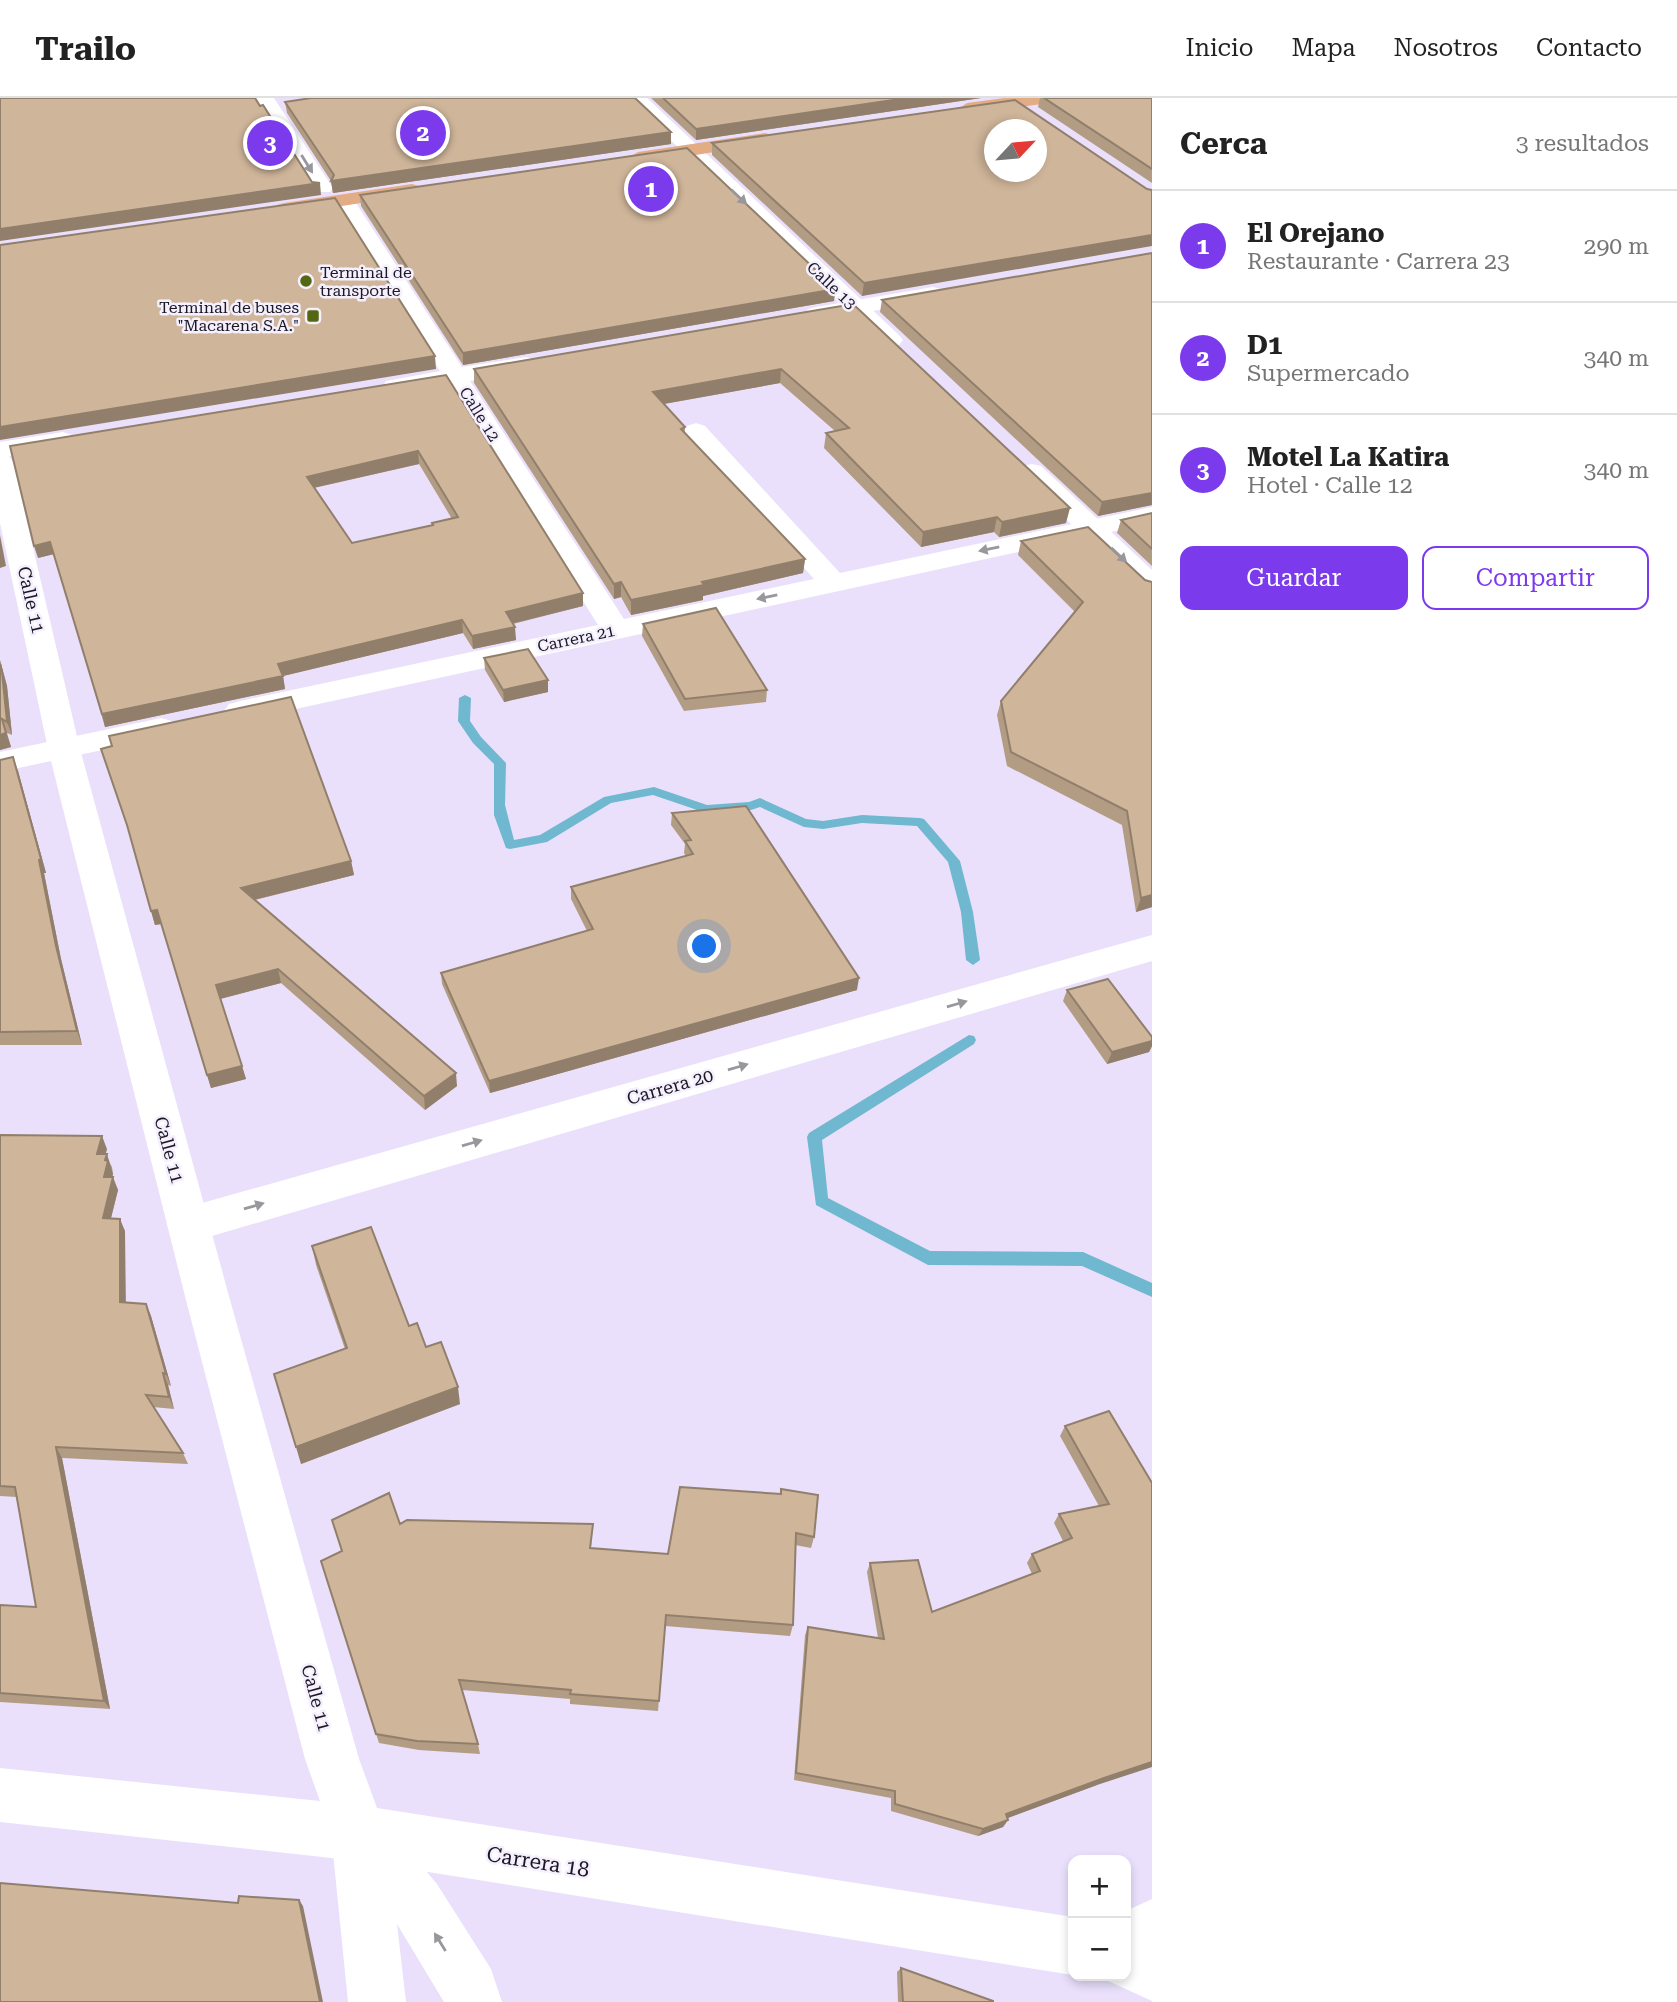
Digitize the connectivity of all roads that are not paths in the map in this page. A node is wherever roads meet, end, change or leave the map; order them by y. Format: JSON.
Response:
{"nodes":[{"id":1,"x":265,"y":98,"type":"edge"},
{"id":2,"x":285,"y":98,"type":"edge"},
{"id":3,"x":636,"y":98,"type":"edge"},
{"id":4,"x":1011,"y":100,"type":"edge"},
{"id":5,"x":1039,"y":108,"type":"edge"},
{"id":6,"x":946,"y":112,"type":"edge"},
{"id":7,"x":778,"y":130,"type":"edge"},
{"id":8,"x":684,"y":144,"type":"junction"},
{"id":9,"x":622,"y":153,"type":"edge"},
{"id":10,"x":425,"y":181,"type":"edge"},
{"id":11,"x":336,"y":191,"type":"junction"},
{"id":12,"x":265,"y":204,"type":"edge"},
{"id":13,"x":953,"y":290,"type":"edge"},
{"id":14,"x":856,"y":307,"type":"junction"},
{"id":15,"x":795,"y":318,"type":"edge"},
{"id":16,"x":907,"y":355,"type":"edge"},
{"id":17,"x":551,"y":360,"type":"edge"},
{"id":18,"x":456,"y":376,"type":"junction"},
{"id":19,"x":376,"y":389,"type":"edge"},
{"id":20,"x":696,"y":430,"type":"dead end"},
{"id":21,"x":80,"y":437,"type":"edge"},
{"id":22,"x":0,"y":450,"type":"edge"},
{"id":23,"x":1016,"y":457,"type":"edge"},
{"id":24,"x":0,"y":462,"type":"edge"},
{"id":25,"x":1152,"y":515,"type":"edge"},
{"id":26,"x":1090,"y":528,"type":"junction"},
{"id":27,"x":833,"y":583,"type":"junction"},
{"id":28,"x":1152,"y":586,"type":"edge"},
{"id":29,"x":615,"y":630,"type":"junction"},
{"id":30,"x":64,"y":748,"type":"junction"},
{"id":31,"x":0,"y":762,"type":"edge"},
{"id":32,"x":1152,"y":948,"type":"edge"},
{"id":33,"x":188,"y":1225,"type":"junction"},
{"id":34,"x":0,"y":1795,"type":"edge"},
{"id":35,"x":359,"y":1833,"type":"junction"},
{"id":36,"x":1152,"y":1928,"type":"edge"},
{"id":37,"x":1131,"y":1938,"type":"edge"},
{"id":38,"x":1068,"y":1945,"type":"edge"},
{"id":39,"x":1131,"y":1962,"type":"edge"},
{"id":40,"x":1152,"y":1972,"type":"edge"},
{"id":41,"x":377,"y":2002,"type":"edge"},
{"id":42,"x":473,"y":2002,"type":"edge"}],
"edges":[{"from":1,"to":11,"type":"street","name":"Calle 12","one_way":true},
{"from":2,"to":11,"type":"street","name":"Calle 12"},
{"from":3,"to":8,"type":"street","name":"Calle 13"},
{"from":4,"to":5,"type":"street"},
{"from":4,"to":6,"type":"main road"},
{"from":7,"to":8,"type":"main road"},
{"from":8,"to":9,"type":"main road"},
{"from":8,"to":14,"type":"street","name":"Calle 13","one_way":true},
{"from":10,"to":11,"type":"main road"},
{"from":11,"to":12,"type":"main road"},
{"from":11,"to":18,"type":"street","name":"Calle 12"},
{"from":13,"to":14,"type":"street"},
{"from":14,"to":15,"type":"street"},
{"from":14,"to":16,"type":"street","name":"Calle 13"},
{"from":17,"to":18,"type":"street"},
{"from":18,"to":19,"type":"street"},
{"from":18,"to":29,"type":"street","name":"Calle 12"},
{"from":20,"to":27,"type":"street"},
{"from":21,"to":22,"type":"street"},
{"from":23,"to":26,"type":"street"},
{"from":24,"to":30,"type":"street","name":"Calle 11"},
{"from":25,"to":26,"type":"street","name":"Carrera 21"},
{"from":26,"to":27,"type":"street","name":"Carrera 21","one_way":true},
{"from":26,"to":28,"type":"street","one_way":true},
{"from":27,"to":29,"type":"street","name":"Carrera 21","one_way":true},
{"from":29,"to":30,"type":"street","name":"Carrera 21"},
{"from":30,"to":31,"type":"street","name":"Carrera 21"},
{"from":30,"to":33,"type":"street","name":"Calle 11"},
{"from":33,"to":32,"type":"street","name":"Carrera 20","one_way":true},
{"from":33,"to":35,"type":"street","name":"Calle 11"},
{"from":34,"to":35,"type":"street","name":"Carrera 18"},
{"from":35,"to":38,"type":"street","name":"Carrera 18"},
{"from":35,"to":41,"type":"street","name":"Calle 11"},
{"from":42,"to":35,"type":"street","name":"Calle 11","one_way":true},
{"from":36,"to":37,"type":"street"},
{"from":39,"to":40,"type":"street"}]}
